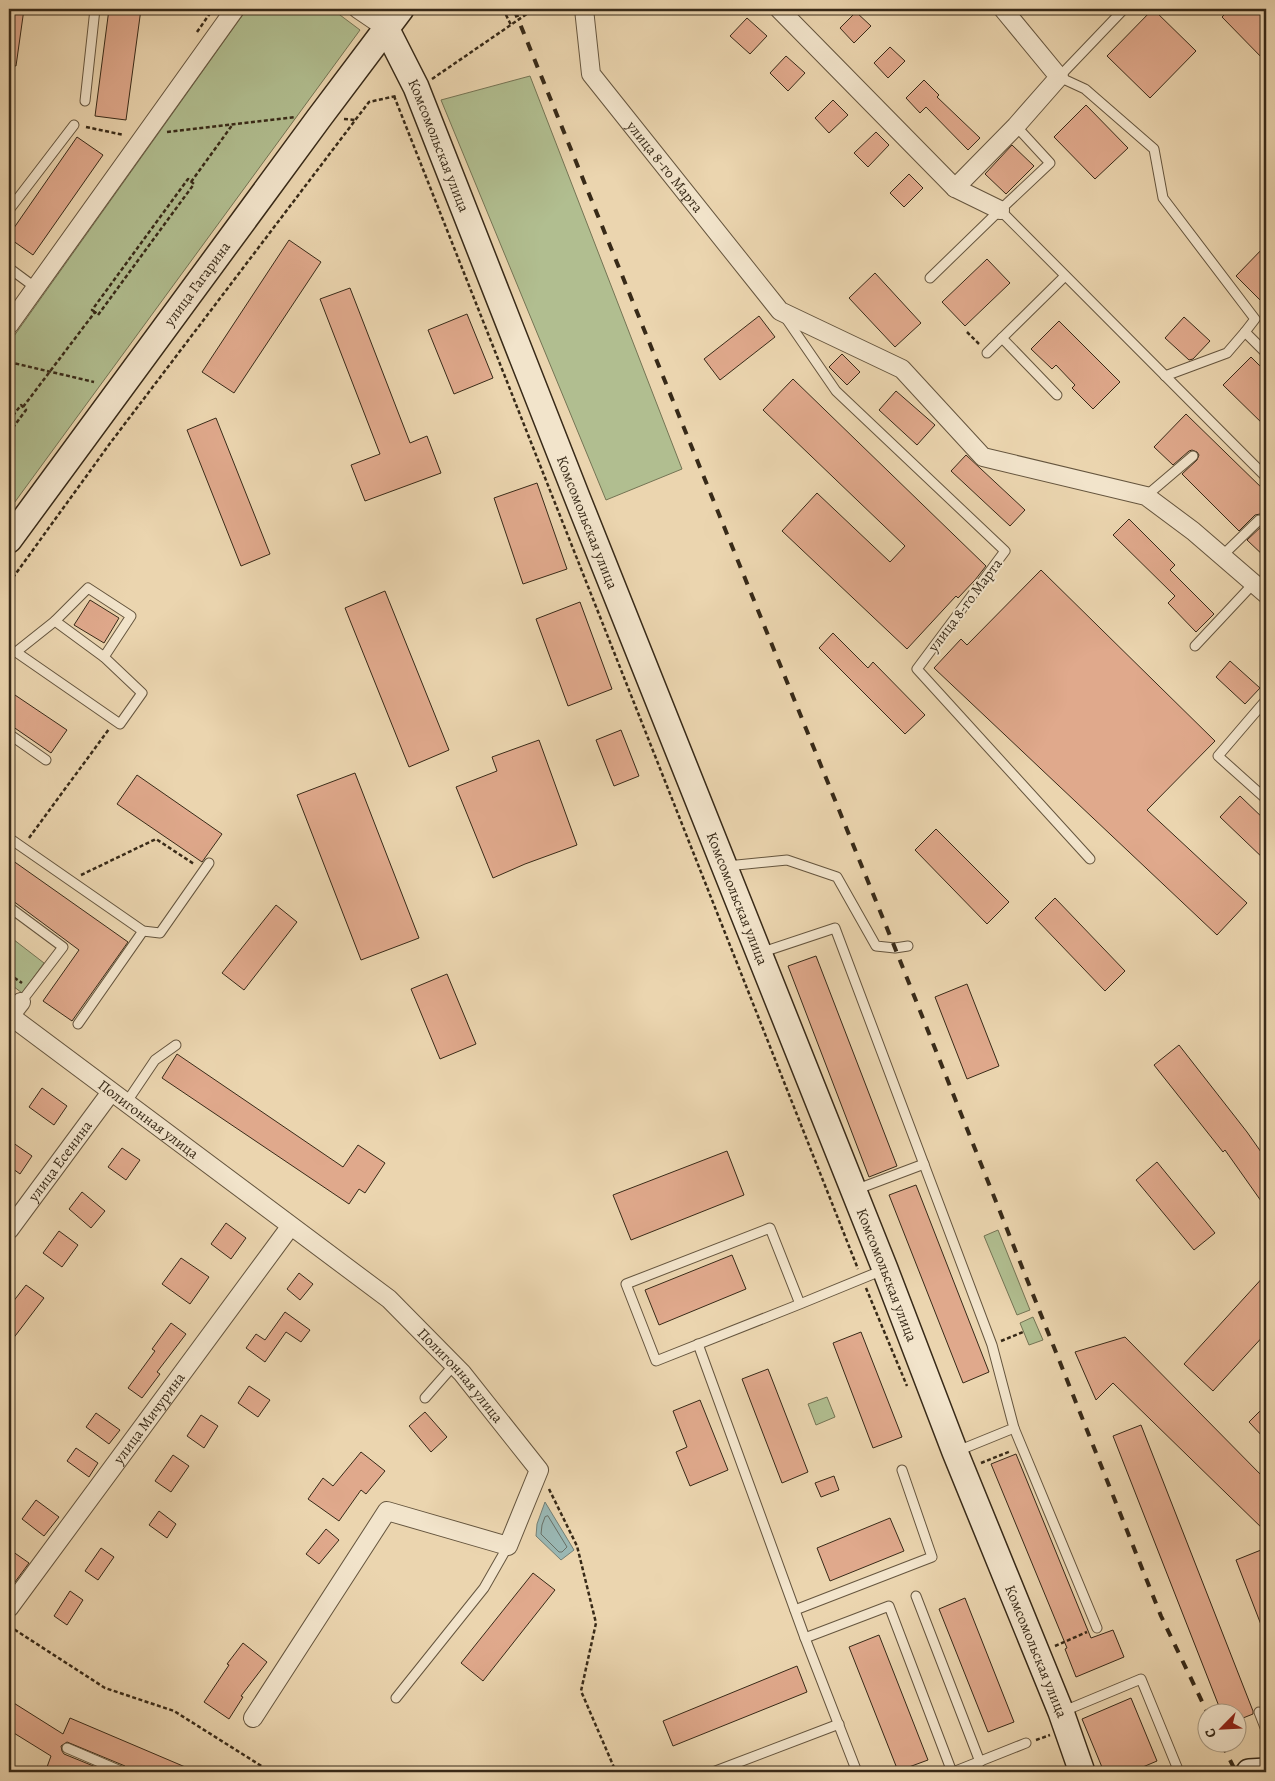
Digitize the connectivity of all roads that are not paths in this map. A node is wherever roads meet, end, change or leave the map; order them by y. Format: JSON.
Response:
{"nodes":[{"id":1,"x":95,"y":9,"type":"edge"},
{"id":2,"x":235,"y":9,"type":"edge"},
{"id":3,"x":358,"y":9,"type":"edge"},
{"id":4,"x":401,"y":9,"type":"edge"},
{"id":5,"x":584,"y":9,"type":"edge"},
{"id":6,"x":779,"y":9,"type":"edge"},
{"id":7,"x":1004,"y":9,"type":"edge"},
{"id":8,"x":1124,"y":9,"type":"edge"},
{"id":9,"x":386,"y":28,"type":"junction"},
{"id":10,"x":1059,"y":77,"type":"junction"},
{"id":11,"x":85,"y":101,"type":"dead end"},
{"id":12,"x":74,"y":125,"type":"road end"},
{"id":13,"x":1016,"y":126,"type":"junction"},
{"id":14,"x":955,"y":188,"type":"junction"},
{"id":15,"x":9,"y":210,"type":"edge"},
{"id":16,"x":1000,"y":210,"type":"junction"},
{"id":17,"x":9,"y":268,"type":"edge"},
{"id":18,"x":1065,"y":276,"type":"junction"},
{"id":19,"x":930,"y":278,"type":"dead end"},
{"id":20,"x":36,"y":288,"type":"junction"},
{"id":21,"x":780,"y":311,"type":"junction"},
{"id":22,"x":9,"y":324,"type":"edge"},
{"id":23,"x":1245,"y":332,"type":"junction"},
{"id":24,"x":1002,"y":338,"type":"junction"},
{"id":25,"x":987,"y":352,"type":"road end"},
{"id":26,"x":1266,"y":353,"type":"edge"},
{"id":27,"x":1165,"y":376,"type":"junction"},
{"id":28,"x":1057,"y":395,"type":"dead end"},
{"id":29,"x":1193,"y":456,"type":"dead end"},
{"id":30,"x":1266,"y":477,"type":"edge"},
{"id":31,"x":1146,"y":496,"type":"junction"},
{"id":32,"x":1259,"y":520,"type":"dead end"},
{"id":33,"x":9,"y":540,"type":"edge"},
{"id":34,"x":1222,"y":556,"type":"junction"},
{"id":35,"x":1260,"y":589,"type":"edge"},
{"id":36,"x":55,"y":621,"type":"junction"},
{"id":37,"x":1195,"y":646,"type":"dead end"},
{"id":38,"x":12,"y":653,"type":"edge"},
{"id":39,"x":104,"y":657,"type":"junction"},
{"id":40,"x":1266,"y":700,"type":"edge"},
{"id":41,"x":9,"y":734,"type":"edge"},
{"id":42,"x":46,"y":760,"type":"dead end"},
{"id":43,"x":1266,"y":799,"type":"edge"},
{"id":44,"x":9,"y":838,"type":"edge"},
{"id":45,"x":1090,"y":859,"type":"dead end"},
{"id":46,"x":725,"y":866,"type":"junction"},
{"id":47,"x":206,"y":867,"type":"road end"},
{"id":48,"x":9,"y":907,"type":"edge"},
{"id":49,"x":143,"y":931,"type":"junction"},
{"id":50,"x":908,"y":946,"type":"dead end"},
{"id":51,"x":760,"y":953,"type":"junction"},
{"id":52,"x":26,"y":996,"type":"joint"},
{"id":53,"x":9,"y":1016,"type":"edge"},
{"id":54,"x":78,"y":1024,"type":"dead end"},
{"id":55,"x":176,"y":1045,"type":"dead end"},
{"id":56,"x":110,"y":1092,"type":"junction"},
{"id":57,"x":126,"y":1104,"type":"junction"},
{"id":58,"x":924,"y":1164,"type":"junction"},
{"id":59,"x":854,"y":1191,"type":"junction"},
{"id":60,"x":290,"y":1227,"type":"junction"},
{"id":61,"x":9,"y":1230,"type":"edge"},
{"id":62,"x":885,"y":1268,"type":"junction"},
{"id":63,"x":800,"y":1304,"type":"junction"},
{"id":64,"x":698,"y":1344,"type":"junction"},
{"id":65,"x":454,"y":1365,"type":"junction"},
{"id":66,"x":425,"y":1398,"type":"dead end"},
{"id":67,"x":1014,"y":1428,"type":"junction"},
{"id":68,"x":959,"y":1462,"type":"junction"},
{"id":69,"x":902,"y":1470,"type":"dead end"},
{"id":70,"x":508,"y":1546,"type":"junction"},
{"id":71,"x":916,"y":1596,"type":"dead end"},
{"id":72,"x":9,"y":1608,"type":"edge"},
{"id":73,"x":795,"y":1610,"type":"junction"},
{"id":74,"x":1097,"y":1628,"type":"road end"},
{"id":75,"x":806,"y":1638,"type":"junction"},
{"id":76,"x":396,"y":1698,"type":"dead end"},
{"id":77,"x":1259,"y":1712,"type":"dead end"},
{"id":78,"x":253,"y":1718,"type":"dead end"},
{"id":79,"x":1054,"y":1719,"type":"junction"},
{"id":80,"x":839,"y":1724,"type":"junction"},
{"id":81,"x":1266,"y":1730,"type":"edge"},
{"id":82,"x":1026,"y":1743,"type":"road end"},
{"id":83,"x":67,"y":1748,"type":"dead end"},
{"id":84,"x":980,"y":1762,"type":"junction"},
{"id":85,"x":1266,"y":1771,"type":"edge"},
{"id":86,"x":123,"y":1772,"type":"edge"},
{"id":87,"x":713,"y":1772,"type":"edge"},
{"id":88,"x":857,"y":1772,"type":"edge"},
{"id":89,"x":952,"y":1772,"type":"edge"},
{"id":90,"x":1082,"y":1772,"type":"edge"},
{"id":91,"x":1179,"y":1772,"type":"edge"},
{"id":92,"x":1248,"y":1772,"type":"edge"}],
"edges":[{"from":1,"to":11,"type":"lane"},
{"from":2,"to":20,"type":"street"},
{"from":3,"to":9,"type":"street"},
{"from":4,"to":9,"type":"street","name":"улица Гагарина"},
{"from":5,"to":21,"type":"street","name":"улица 8-го Марта"},
{"from":6,"to":14,"type":"street"},
{"from":7,"to":10,"type":"street"},
{"from":8,"to":10,"type":"lane"},
{"from":9,"to":33,"type":"street","name":"улица Гагарина"},
{"from":9,"to":46,"type":"street","name":"Комсомольская улица"},
{"from":10,"to":13,"type":"street"},
{"from":10,"to":23,"type":"lane"},
{"from":12,"to":15,"type":"lane"},
{"from":13,"to":14,"type":"street"},
{"from":13,"to":16,"type":"lane"},
{"from":14,"to":16,"type":"street"},
{"from":16,"to":18,"type":"lane"},
{"from":16,"to":19,"type":"lane"},
{"from":17,"to":20,"type":"lane"},
{"from":18,"to":24,"type":"lane"},
{"from":18,"to":27,"type":"lane"},
{"from":20,"to":22,"type":"street"},
{"from":21,"to":31,"type":"street","name":"улица 8-го Марта"},
{"from":21,"to":45,"type":"lane","name":"улица 8-го Марта"},
{"from":23,"to":26,"type":"lane"},
{"from":23,"to":27,"type":"lane"},
{"from":24,"to":25,"type":"lane"},
{"from":24,"to":28,"type":"lane"},
{"from":27,"to":30,"type":"lane"},
{"from":29,"to":31,"type":"lane"},
{"from":31,"to":34,"type":"street","name":"улица 8-го Марта"},
{"from":32,"to":34,"type":"lane"},
{"from":34,"to":35,"type":"street","name":"улица 8-го Марта"},
{"from":35,"to":37,"type":"lane"},
{"from":36,"to":38,"type":"lane"},
{"from":36,"to":39,"type":"lane"},
{"from":36,"to":39,"type":"lane"},
{"from":38,"to":39,"type":"lane"},
{"from":40,"to":43,"type":"lane"},
{"from":41,"to":42,"type":"lane"},
{"from":44,"to":49,"type":"lane"},
{"from":46,"to":50,"type":"lane"},
{"from":46,"to":51,"type":"street","name":"Комсомольская улица"},
{"from":47,"to":49,"type":"lane"},
{"from":48,"to":52,"type":"lane"},
{"from":49,"to":54,"type":"lane"},
{"from":51,"to":58,"type":"lane"},
{"from":51,"to":59,"type":"street","name":"Комсомольская улица"},
{"from":52,"to":53,"type":"street"},
{"from":53,"to":56,"type":"street","name":"Полигонная улица"},
{"from":55,"to":57,"type":"lane"},
{"from":56,"to":57,"type":"street","name":"Полигонная улица"},
{"from":56,"to":61,"type":"street","name":"улица Есенина"},
{"from":57,"to":60,"type":"street","name":"Полигонная улица"},
{"from":58,"to":59,"type":"lane"},
{"from":58,"to":67,"type":"lane"},
{"from":59,"to":62,"type":"street","name":"Комсомольская улица"},
{"from":60,"to":65,"type":"street","name":"Полигонная улица"},
{"from":60,"to":72,"type":"street","name":"улица Мичурина"},
{"from":62,"to":63,"type":"lane"},
{"from":62,"to":68,"type":"street","name":"Комсомольская улица"},
{"from":63,"to":64,"type":"lane"},
{"from":63,"to":64,"type":"lane"},
{"from":64,"to":73,"type":"lane"},
{"from":65,"to":66,"type":"lane"},
{"from":65,"to":70,"type":"street","name":"Полигонная улица"},
{"from":67,"to":68,"type":"lane"},
{"from":67,"to":74,"type":"lane"},
{"from":68,"to":79,"type":"street","name":"Комсомольская улица"},
{"from":69,"to":73,"type":"lane"},
{"from":70,"to":76,"type":"lane"},
{"from":70,"to":78,"type":"street"},
{"from":71,"to":84,"type":"lane"},
{"from":73,"to":75,"type":"lane"},
{"from":75,"to":80,"type":"lane"},
{"from":75,"to":89,"type":"lane"},
{"from":77,"to":81,"type":"lane"},
{"from":79,"to":90,"type":"street","name":"Комсомольская улица"},
{"from":79,"to":91,"type":"lane"},
{"from":80,"to":87,"type":"lane"},
{"from":80,"to":88,"type":"lane"},
{"from":82,"to":84,"type":"lane"},
{"from":83,"to":86,"type":"lane"},
{"from":84,"to":89,"type":"lane"},
{"from":85,"to":92,"type":"street"}]}
